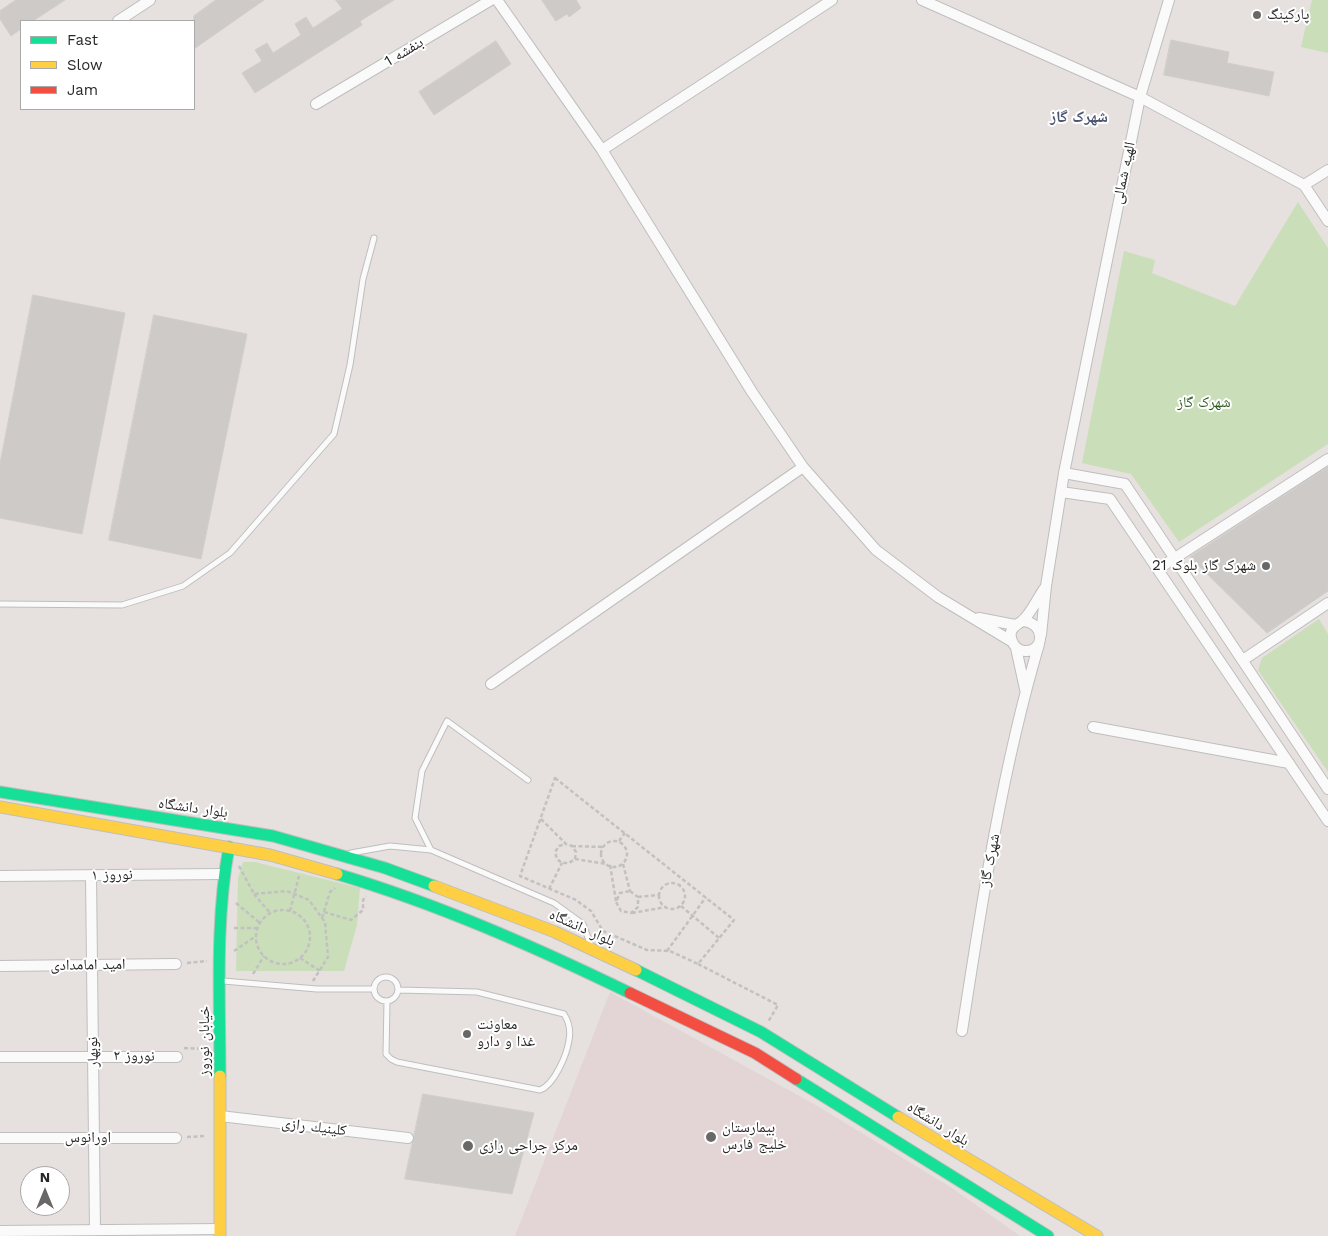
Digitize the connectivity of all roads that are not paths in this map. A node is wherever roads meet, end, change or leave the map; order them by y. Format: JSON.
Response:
{"nodes":[{"id":1,"x":150,"y":0,"type":"edge"},
{"id":2,"x":492,"y":0,"type":"edge"},
{"id":3,"x":498,"y":0,"type":"edge"},
{"id":4,"x":832,"y":0,"type":"edge"},
{"id":5,"x":922,"y":0,"type":"edge"},
{"id":6,"x":1169,"y":0,"type":"edge"},
{"id":7,"x":120,"y":20,"type":"edge"},
{"id":8,"x":1140,"y":97,"type":"junction"},
{"id":9,"x":316,"y":104,"type":"dead end"},
{"id":10,"x":602,"y":150,"type":"junction"},
{"id":11,"x":1328,"y":170,"type":"edge"},
{"id":12,"x":1304,"y":185,"type":"junction"},
{"id":13,"x":1328,"y":221,"type":"edge"},
{"id":14,"x":374,"y":238,"type":"dead end"},
{"id":15,"x":1328,"y":459,"type":"edge"},
{"id":16,"x":803,"y":467,"type":"junction"},
{"id":17,"x":1064,"y":473,"type":"junction"},
{"id":18,"x":1061,"y":492,"type":"junction"},
{"id":19,"x":1175,"y":558,"type":"junction"},
{"id":20,"x":1158,"y":569,"type":"junction"},
{"id":21,"x":1046,"y":586,"type":"junction"},
{"id":22,"x":1328,"y":603,"type":"edge"},
{"id":23,"x":0,"y":604,"type":"edge"},
{"id":24,"x":973,"y":617,"type":"junction"},
{"id":25,"x":1019,"y":623,"type":"junction"},
{"id":26,"x":1040,"y":639,"type":"junction"},
{"id":27,"x":1014,"y":644,"type":"junction"},
{"id":28,"x":1243,"y":660,"type":"junction"},
{"id":29,"x":491,"y":684,"type":"dead end"},
{"id":30,"x":1025,"y":690,"type":"junction"},
{"id":31,"x":1093,"y":727,"type":"dead end"},
{"id":32,"x":1289,"y":763,"type":"junction"},
{"id":33,"x":528,"y":780,"type":"dead end"},
{"id":34,"x":1328,"y":789,"type":"edge"},
{"id":35,"x":0,"y":792,"type":"edge"},
{"id":36,"x":0,"y":808,"type":"edge"},
{"id":37,"x":1328,"y":821,"type":"edge"},
{"id":38,"x":229,"y":847,"type":"junction"},
{"id":39,"x":431,"y":850,"type":"junction"},
{"id":40,"x":339,"y":855,"type":"junction"},
{"id":41,"x":224,"y":874,"type":"junction"},
{"id":42,"x":91,"y":875,"type":"junction"},
{"id":43,"x":0,"y":876,"type":"edge"},
{"id":44,"x":592,"y":949,"type":"junction"},
{"id":45,"x":176,"y":964,"type":"dead end"},
{"id":46,"x":92,"y":965,"type":"junction"},
{"id":47,"x":0,"y":966,"type":"edge"},
{"id":48,"x":220,"y":981,"type":"junction"},
{"id":49,"x":374,"y":989,"type":"junction"},
{"id":50,"x":399,"y":990,"type":"junction"},
{"id":51,"x":387,"y":1001,"type":"junction"},
{"id":52,"x":962,"y":1031,"type":"dead end"},
{"id":53,"x":93,"y":1056,"type":"junction"},
{"id":54,"x":0,"y":1057,"type":"edge"},
{"id":55,"x":177,"y":1057,"type":"road end"},
{"id":56,"x":220,"y":1116,"type":"junction"},
{"id":57,"x":0,"y":1138,"type":"edge"},
{"id":58,"x":176,"y":1138,"type":"road end"},
{"id":59,"x":408,"y":1138,"type":"dead end"},
{"id":60,"x":94,"y":1139,"type":"junction"},
{"id":61,"x":970,"y":1162,"type":"junction"},
{"id":62,"x":956,"y":1179,"type":"junction"},
{"id":63,"x":95,"y":1230,"type":"junction"},
{"id":64,"x":0,"y":1231,"type":"edge"},
{"id":65,"x":220,"y":1232,"type":"edge"},
{"id":66,"x":1048,"y":1236,"type":"edge"},
{"id":67,"x":1097,"y":1236,"type":"edge"}],
"edges":[{"from":1,"to":7,"type":"street"},
{"from":2,"to":9,"type":"street","name":"بنفشه 1"},
{"from":3,"to":10,"type":"street"},
{"from":4,"to":10,"type":"street"},
{"from":5,"to":8,"type":"street"},
{"from":6,"to":8,"type":"street","name":"الهیه شمالی"},
{"from":8,"to":12,"type":"street"},
{"from":8,"to":17,"type":"street","name":"الهیه شمالی"},
{"from":10,"to":16,"type":"street"},
{"from":11,"to":12,"type":"street"},
{"from":12,"to":13,"type":"street"},
{"from":14,"to":23,"type":"lane"},
{"from":15,"to":19,"type":"street"},
{"from":16,"to":24,"type":"street"},
{"from":16,"to":29,"type":"street"},
{"from":17,"to":18,"type":"street","name":"الهیه شمالی"},
{"from":17,"to":19,"type":"street"},
{"from":18,"to":20,"type":"street"},
{"from":18,"to":21,"type":"street","name":"الهیه شمالی"},
{"from":19,"to":20,"type":"street"},
{"from":19,"to":28,"type":"street"},
{"from":20,"to":32,"type":"street"},
{"from":21,"to":25,"type":"street"},
{"from":21,"to":26,"type":"street","name":"شهرک گاز"},
{"from":22,"to":28,"type":"street"},
{"from":24,"to":25,"type":"street"},
{"from":24,"to":27,"type":"street"},
{"from":25,"to":26,"type":"street"},
{"from":25,"to":27,"type":"street"},
{"from":26,"to":27,"type":"street"},
{"from":26,"to":30,"type":"street","name":"شهرک گاز"},
{"from":27,"to":30,"type":"street"},
{"from":28,"to":34,"type":"street"},
{"from":30,"to":52,"type":"street","name":"شهرک گاز"},
{"from":31,"to":32,"type":"street"},
{"from":32,"to":37,"type":"street"},
{"from":33,"to":39,"type":"lane"},
{"from":35,"to":40,"type":"main road","name":"بلوار دانشگاه"},
{"from":36,"to":38,"type":"main road"},
{"from":38,"to":41,"type":"main road","name":"خیابان نوروز"},
{"from":38,"to":62,"type":"main road"},
{"from":39,"to":40,"type":"lane"},
{"from":39,"to":44,"type":"lane"},
{"from":40,"to":44,"type":"main road","name":"بلوار دانشگاه"},
{"from":41,"to":42,"type":"street","name":"نوروز ۱"},
{"from":41,"to":48,"type":"main road","name":"خیابان نوروز"},
{"from":42,"to":43,"type":"street","name":"نوروز ۱"},
{"from":42,"to":46,"type":"street","name":"نوبهار"},
{"from":44,"to":61,"type":"main road","name":"بلوار دانشگاه"},
{"from":45,"to":46,"type":"street","name":"امید امامدادی"},
{"from":46,"to":47,"type":"street","name":"امید امامدادی"},
{"from":46,"to":53,"type":"street","name":"نوبهار"},
{"from":48,"to":49,"type":"lane"},
{"from":48,"to":56,"type":"main road","name":"خیابان نوروز"},
{"from":49,"to":50,"type":"lane"},
{"from":49,"to":51,"type":"lane"},
{"from":50,"to":51,"type":"lane"},
{"from":50,"to":51,"type":"lane"},
{"from":53,"to":54,"type":"street","name":"نوروز ۲"},
{"from":53,"to":55,"type":"street","name":"نوروز ۲"},
{"from":53,"to":60,"type":"street","name":"نوبهار"},
{"from":56,"to":59,"type":"street","name":"كلينيك رازی"},
{"from":56,"to":65,"type":"main road","name":"خیابان نوروز"},
{"from":57,"to":60,"type":"street","name":"اورانوس"},
{"from":58,"to":60,"type":"street","name":"اورانوس"},
{"from":60,"to":63,"type":"street","name":"نوبهار"},
{"from":61,"to":62,"type":"main road"},
{"from":61,"to":67,"type":"main road","name":"بلوار دانشگاه"},
{"from":62,"to":66,"type":"main road"},
{"from":63,"to":64,"type":"street"},
{"from":63,"to":65,"type":"street"}]}
